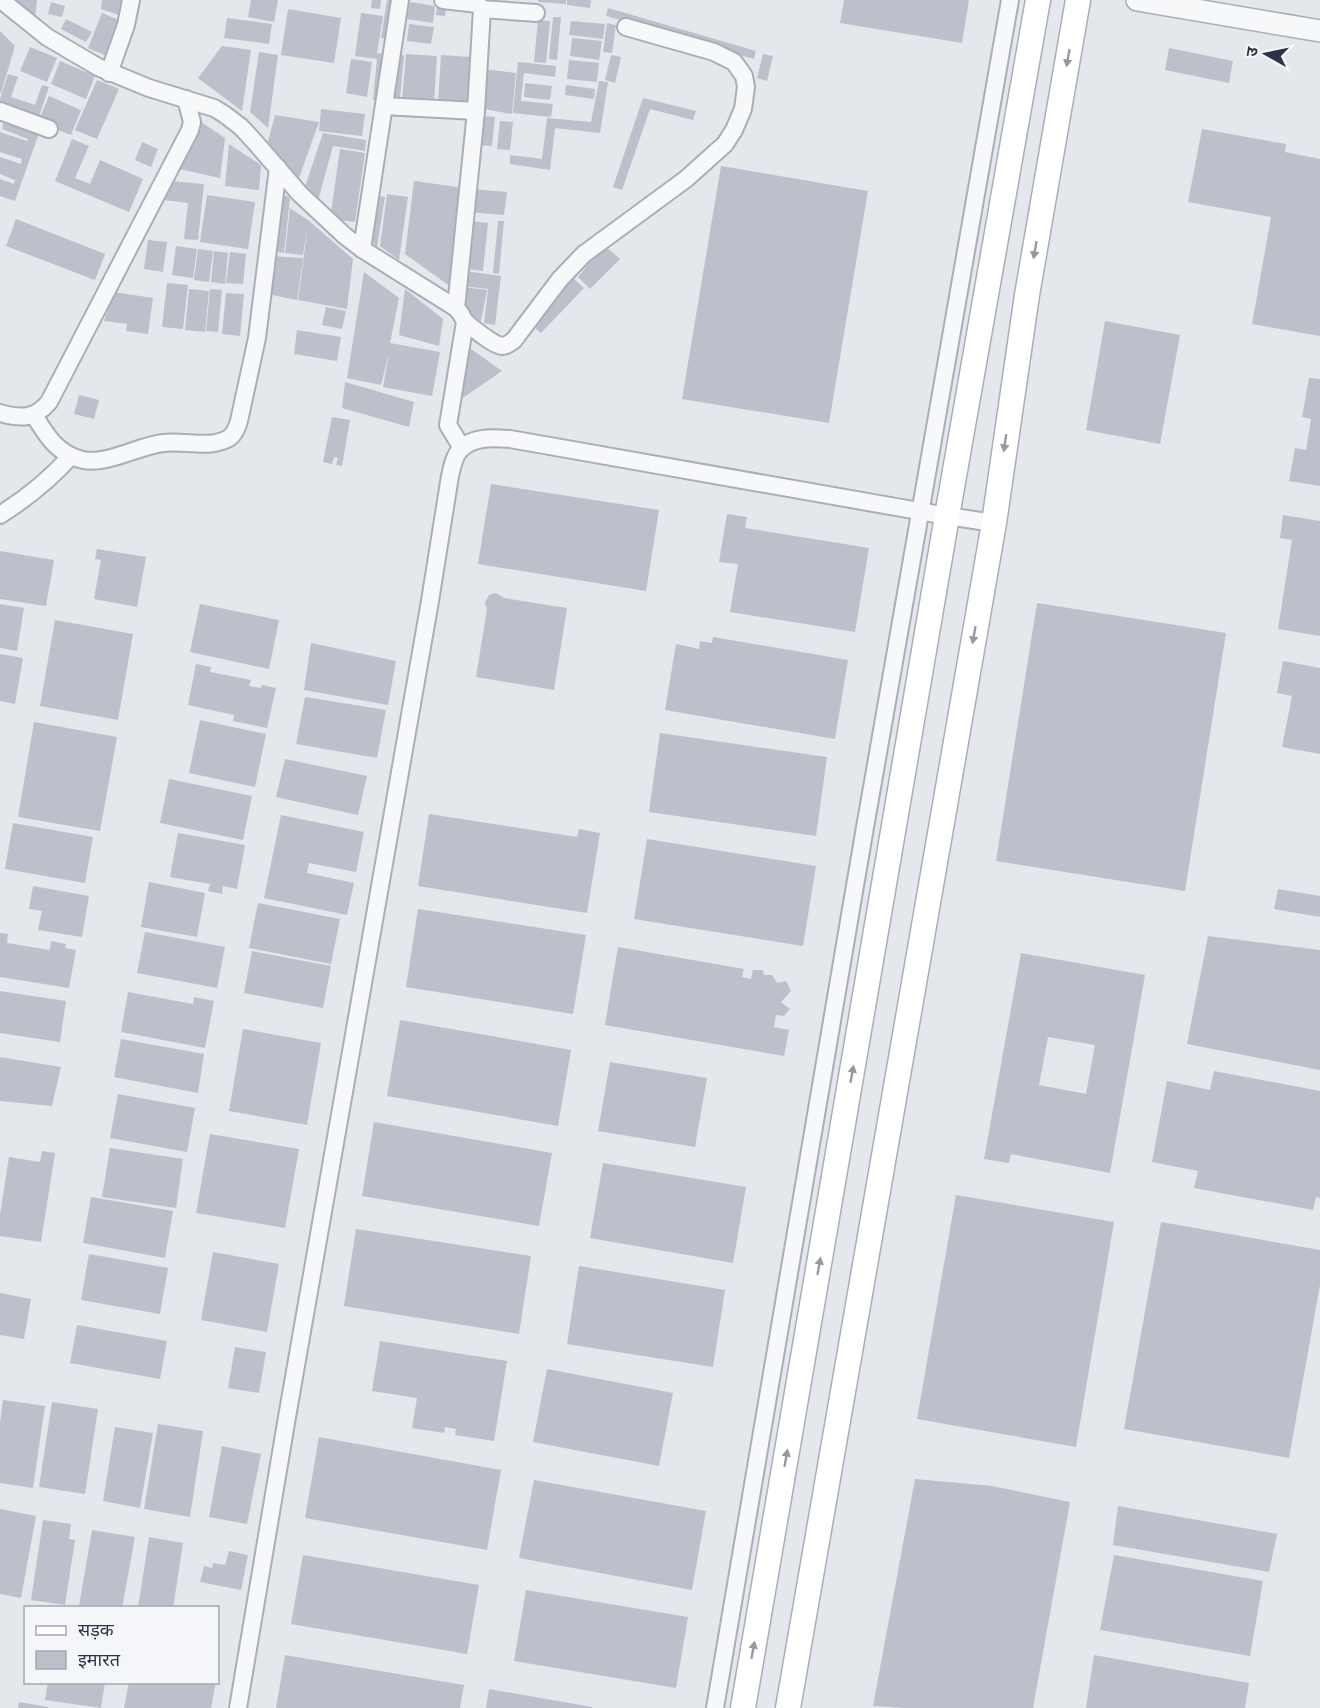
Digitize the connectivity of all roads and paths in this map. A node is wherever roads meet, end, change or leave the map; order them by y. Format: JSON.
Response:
{"nodes":[{"id":1,"x":130,"y":0,"type":"edge"},
{"id":2,"x":400,"y":0,"type":"edge"},
{"id":3,"x":443,"y":0,"type":"edge"},
{"id":4,"x":1010,"y":0,"type":"edge"},
{"id":5,"x":1038,"y":0,"type":"edge"},
{"id":6,"x":1078,"y":0,"type":"edge"},
{"id":7,"x":1137,"y":0,"type":"edge"},
{"id":8,"x":3,"y":1,"type":"edge"},
{"id":9,"x":482,"y":9,"type":"junction"},
{"id":10,"x":536,"y":13,"type":"dead end"},
{"id":11,"x":626,"y":27,"type":"dead end"},
{"id":12,"x":1320,"y":32,"type":"edge"},
{"id":13,"x":110,"y":73,"type":"junction"},
{"id":14,"x":186,"y":99,"type":"junction"},
{"id":15,"x":384,"y":106,"type":"junction"},
{"id":16,"x":0,"y":111,"type":"edge"},
{"id":17,"x":476,"y":111,"type":"junction"},
{"id":18,"x":49,"y":129,"type":"dead end"},
{"id":19,"x":278,"y":168,"type":"junction"},
{"id":20,"x":362,"y":249,"type":"junction"},
{"id":21,"x":460,"y":315,"type":"junction"},
{"id":22,"x":0,"y":413,"type":"edge"},
{"id":23,"x":34,"y":414,"type":"junction"},
{"id":24,"x":462,"y":448,"type":"junction"},
{"id":25,"x":71,"y":456,"type":"junction"},
{"id":26,"x":921,"y":512,"type":"junction"},
{"id":27,"x":0,"y":515,"type":"edge"},
{"id":28,"x":947,"y":516,"type":"junction"},
{"id":29,"x":994,"y":523,"type":"junction"},
{"id":30,"x":238,"y":1708,"type":"edge"},
{"id":31,"x":715,"y":1708,"type":"edge"},
{"id":32,"x":743,"y":1708,"type":"edge"},
{"id":33,"x":788,"y":1708,"type":"edge"}],
"edges":[{"from":1,"to":13,"type":"street"},
{"from":2,"to":15,"type":"street"},
{"from":3,"to":9,"type":"street"},
{"from":4,"to":26,"type":"street"},
{"from":5,"to":28,"type":"main road"},
{"from":6,"to":29,"type":"main road","one_way":true},
{"from":7,"to":12,"type":"street"},
{"from":8,"to":13,"type":"street"},
{"from":9,"to":10,"type":"street"},
{"from":9,"to":17,"type":"street"},
{"from":11,"to":21,"type":"street"},
{"from":13,"to":14,"type":"street"},
{"from":14,"to":19,"type":"street"},
{"from":14,"to":23,"type":"street"},
{"from":15,"to":17,"type":"street"},
{"from":15,"to":20,"type":"street"},
{"from":16,"to":18,"type":"street"},
{"from":17,"to":21,"type":"street"},
{"from":19,"to":20,"type":"street"},
{"from":19,"to":25,"type":"street"},
{"from":20,"to":21,"type":"street"},
{"from":21,"to":24,"type":"street"},
{"from":22,"to":23,"type":"street"},
{"from":23,"to":25,"type":"street"},
{"from":24,"to":26,"type":"street"},
{"from":24,"to":30,"type":"street"},
{"from":25,"to":27,"type":"street"},
{"from":26,"to":28,"type":"street"},
{"from":26,"to":31,"type":"street"},
{"from":28,"to":29,"type":"street"},
{"from":32,"to":28,"type":"main road","one_way":true},
{"from":29,"to":33,"type":"main road","one_way":true}]}
